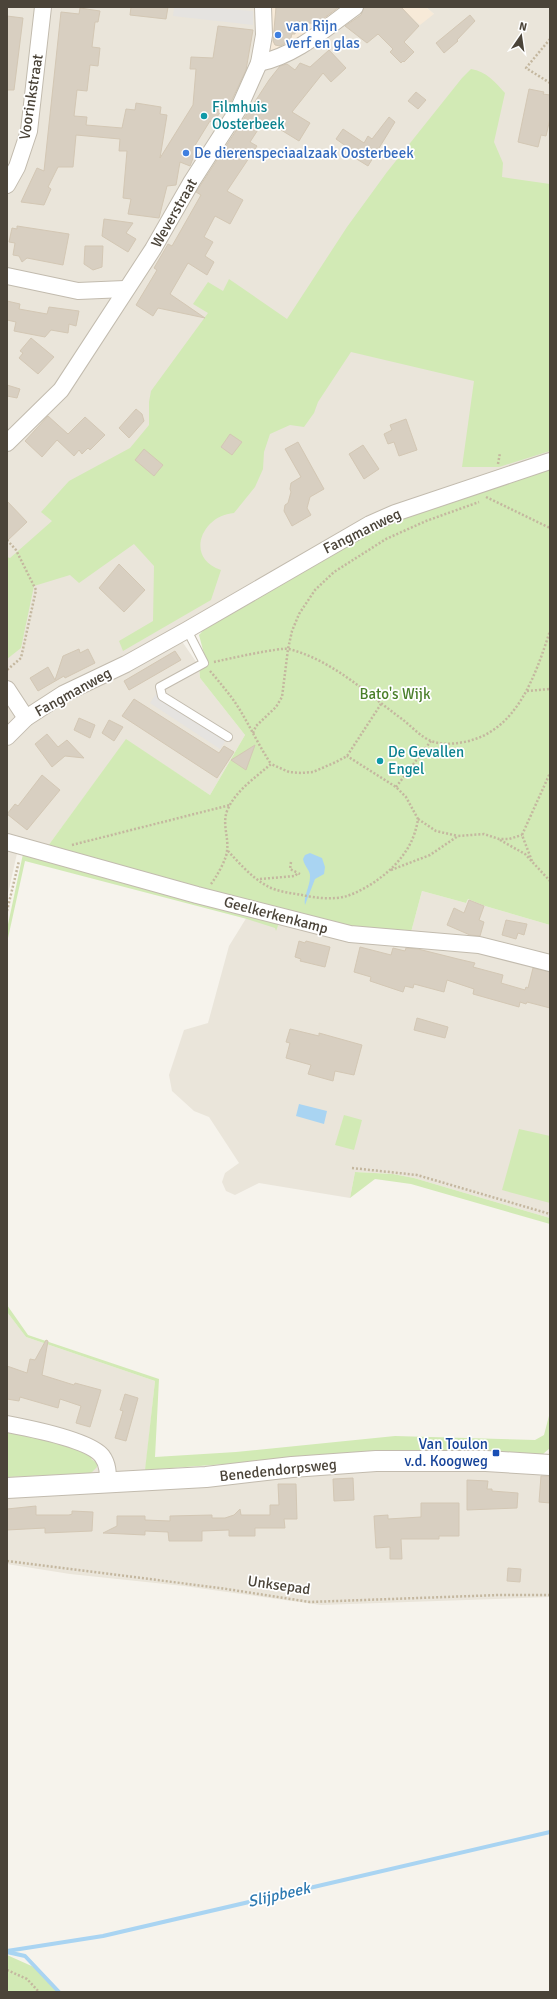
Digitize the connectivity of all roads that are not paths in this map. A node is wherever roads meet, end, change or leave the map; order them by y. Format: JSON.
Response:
{"nodes":[{"id":1,"x":43,"y":7,"type":"edge"},
{"id":2,"x":260,"y":7,"type":"edge"},
{"id":3,"x":355,"y":7,"type":"edge"},
{"id":4,"x":259,"y":63,"type":"junction"},
{"id":5,"x":7,"y":185,"type":"edge"},
{"id":6,"x":7,"y":276,"type":"edge"},
{"id":7,"x":125,"y":289,"type":"junction"},
{"id":8,"x":7,"y":443,"type":"edge"},
{"id":9,"x":550,"y":461,"type":"edge"},
{"id":10,"x":187,"y":630,"type":"junction"},
{"id":11,"x":7,"y":689,"type":"edge"},
{"id":12,"x":26,"y":718,"type":"junction"},
{"id":13,"x":7,"y":737,"type":"edge"},
{"id":14,"x":228,"y":737,"type":"dead end"},
{"id":15,"x":7,"y":842,"type":"edge"},
{"id":16,"x":550,"y":963,"type":"edge"},
{"id":17,"x":7,"y":1424,"type":"edge"},
{"id":18,"x":550,"y":1465,"type":"edge"},
{"id":19,"x":108,"y":1483,"type":"junction"},
{"id":20,"x":7,"y":1488,"type":"edge"}],
"edges":[{"from":1,"to":5,"type":"street","name":"Voorinkstraat"},
{"from":2,"to":4,"type":"street","name":"Weverstraat"},
{"from":3,"to":4,"type":"street"},
{"from":4,"to":7,"type":"street","name":"Weverstraat"},
{"from":6,"to":7,"type":"street"},
{"from":7,"to":8,"type":"street","name":"Weverstraat"},
{"from":9,"to":10,"type":"street","name":"Fangmanweg"},
{"from":10,"to":12,"type":"street","name":"Fangmanweg"},
{"from":10,"to":14,"type":"lane"},
{"from":11,"to":12,"type":"street"},
{"from":12,"to":13,"type":"street","name":"Fangmanweg"},
{"from":15,"to":16,"type":"street","name":"Geelkerkenkamp"},
{"from":17,"to":19,"type":"street"},
{"from":18,"to":19,"type":"street","name":"Benedendorpsweg"},
{"from":19,"to":20,"type":"street","name":"Benedendorpsweg"}]}
